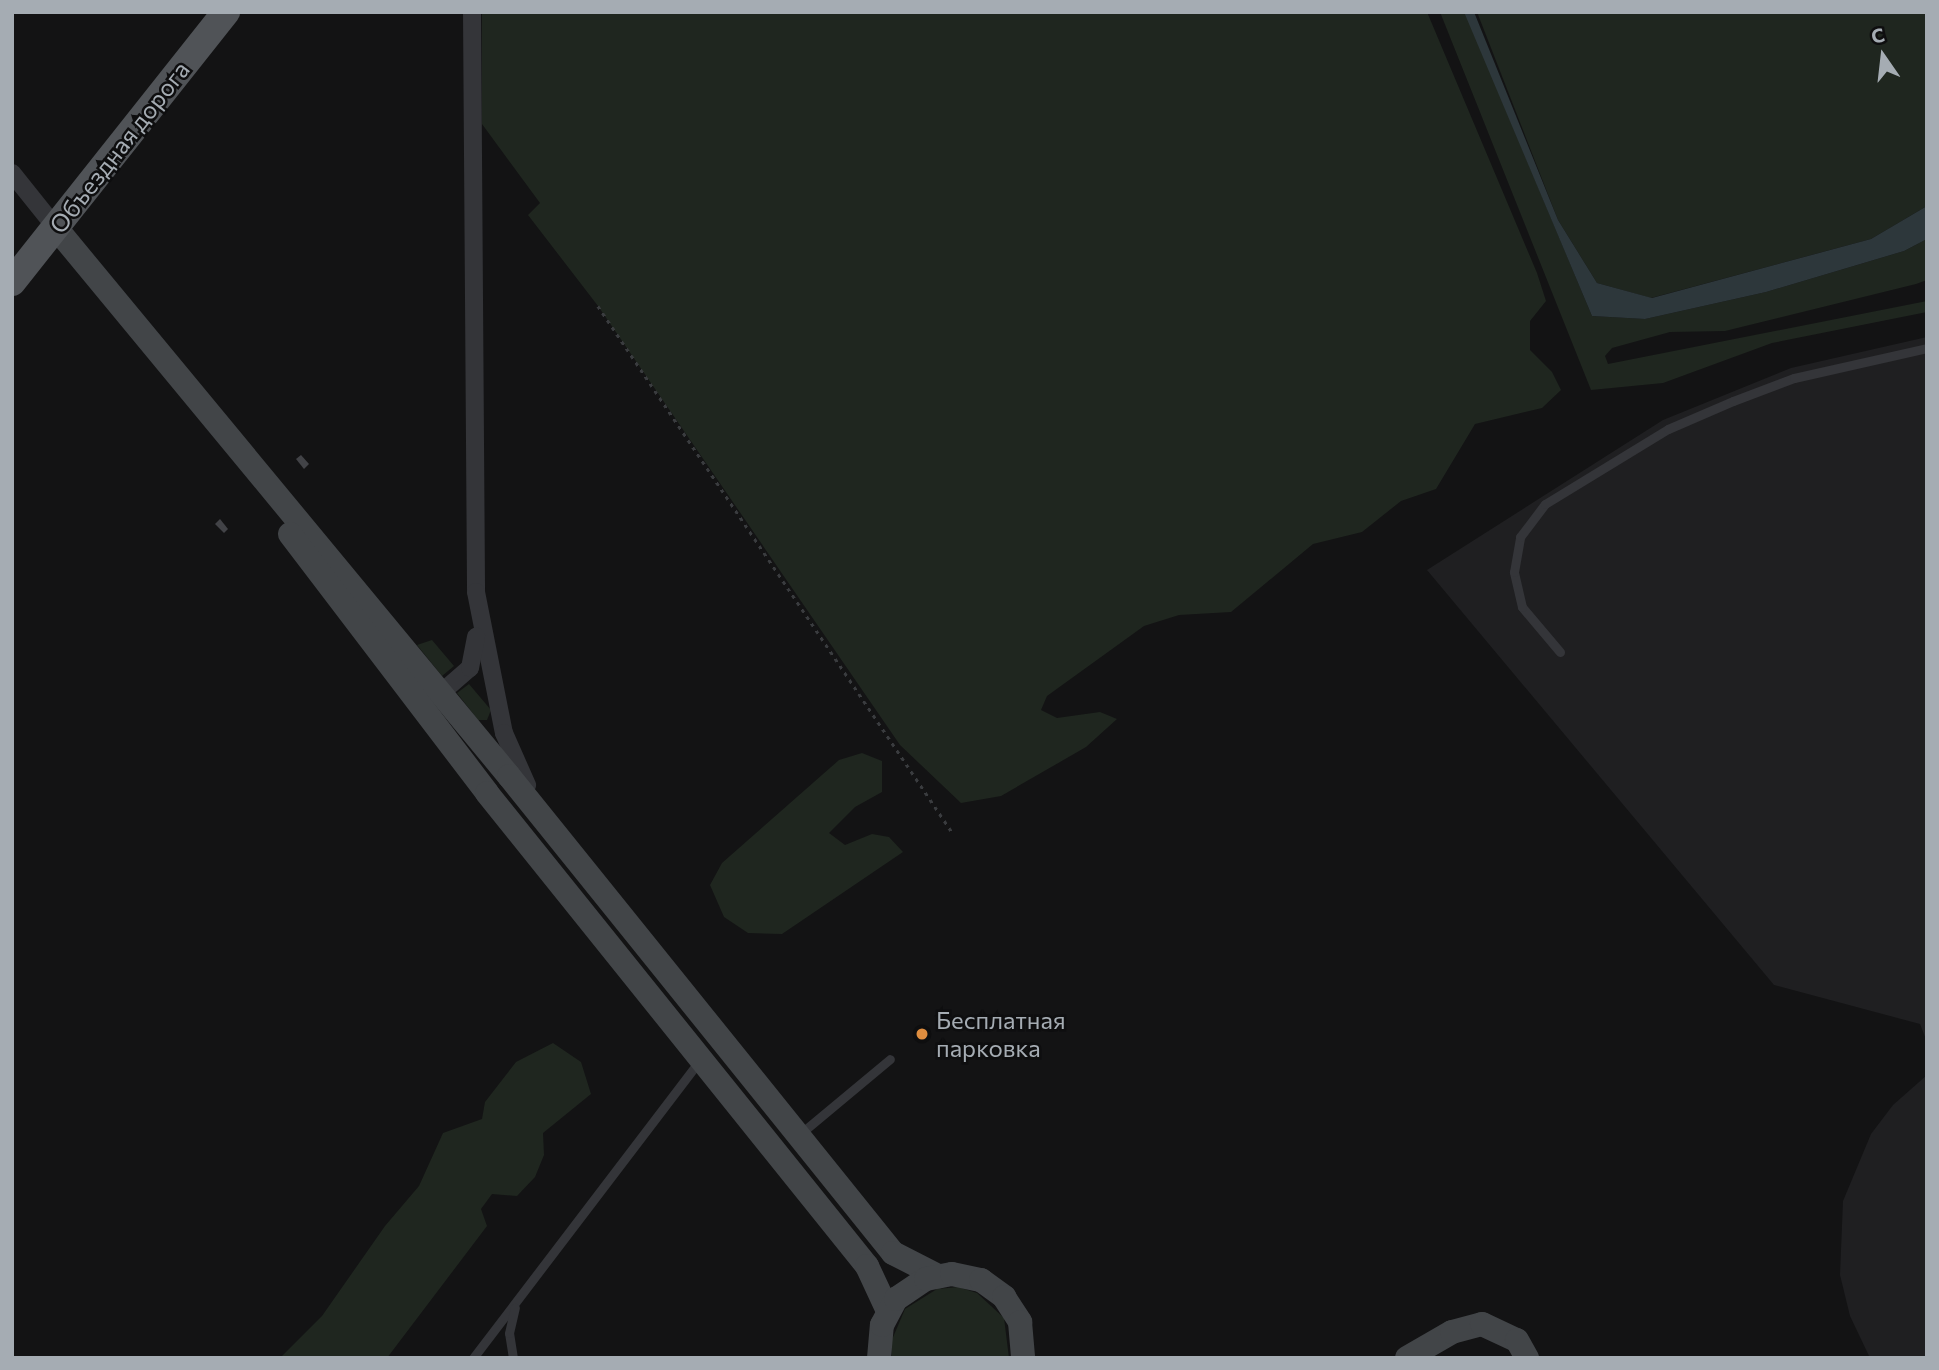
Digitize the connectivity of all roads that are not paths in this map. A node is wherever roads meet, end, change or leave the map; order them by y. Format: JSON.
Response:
{"nodes":[{"id":1,"x":226,"y":12,"type":"edge"},
{"id":2,"x":473,"y":12,"type":"edge"},
{"id":3,"x":12,"y":173,"type":"edge"},
{"id":4,"x":56,"y":228,"type":"junction"},
{"id":5,"x":12,"y":282,"type":"edge"},
{"id":6,"x":1927,"y":348,"type":"edge"},
{"id":7,"x":476,"y":592,"type":"junction"},
{"id":8,"x":1560,"y":652,"type":"dead end"},
{"id":9,"x":441,"y":693,"type":"junction"},
{"id":10,"x":513,"y":772,"type":"junction"},
{"id":11,"x":487,"y":793,"type":"junction"},
{"id":12,"x":701,"y":1059,"type":"junction"},
{"id":13,"x":890,"y":1059,"type":"dead end"},
{"id":14,"x":798,"y":1135,"type":"junction"},
{"id":15,"x":938,"y":1276,"type":"junction"},
{"id":16,"x":520,"y":1296,"type":"junction"},
{"id":17,"x":887,"y":1311,"type":"junction"},
{"id":18,"x":473,"y":1358,"type":"edge"},
{"id":19,"x":513,"y":1358,"type":"edge"},
{"id":20,"x":879,"y":1358,"type":"edge"},
{"id":21,"x":1023,"y":1358,"type":"edge"},
{"id":22,"x":1407,"y":1358,"type":"edge"},
{"id":23,"x":1527,"y":1358,"type":"edge"}],
"edges":[{"from":1,"to":4,"type":"main road","name":"Объездная дорога"},
{"from":2,"to":7,"type":"street"},
{"from":3,"to":4,"type":"street"},
{"from":4,"to":5,"type":"main road","name":"Объездная дорога"},
{"from":4,"to":9,"type":"main road"},
{"from":4,"to":11,"type":"main road"},
{"from":6,"to":8,"type":"lane"},
{"from":7,"to":9,"type":"street"},
{"from":7,"to":10,"type":"street"},
{"from":9,"to":10,"type":"main road"},
{"from":10,"to":11,"type":"main road"},
{"from":10,"to":14,"type":"main road"},
{"from":11,"to":12,"type":"main road"},
{"from":12,"to":16,"type":"lane"},
{"from":12,"to":17,"type":"main road"},
{"from":13,"to":14,"type":"lane"},
{"from":14,"to":15,"type":"main road"},
{"from":15,"to":17,"type":"main road"},
{"from":15,"to":21,"type":"main road"},
{"from":16,"to":18,"type":"lane"},
{"from":16,"to":19,"type":"lane"},
{"from":17,"to":20,"type":"main road"},
{"from":22,"to":23,"type":"main road"}]}
